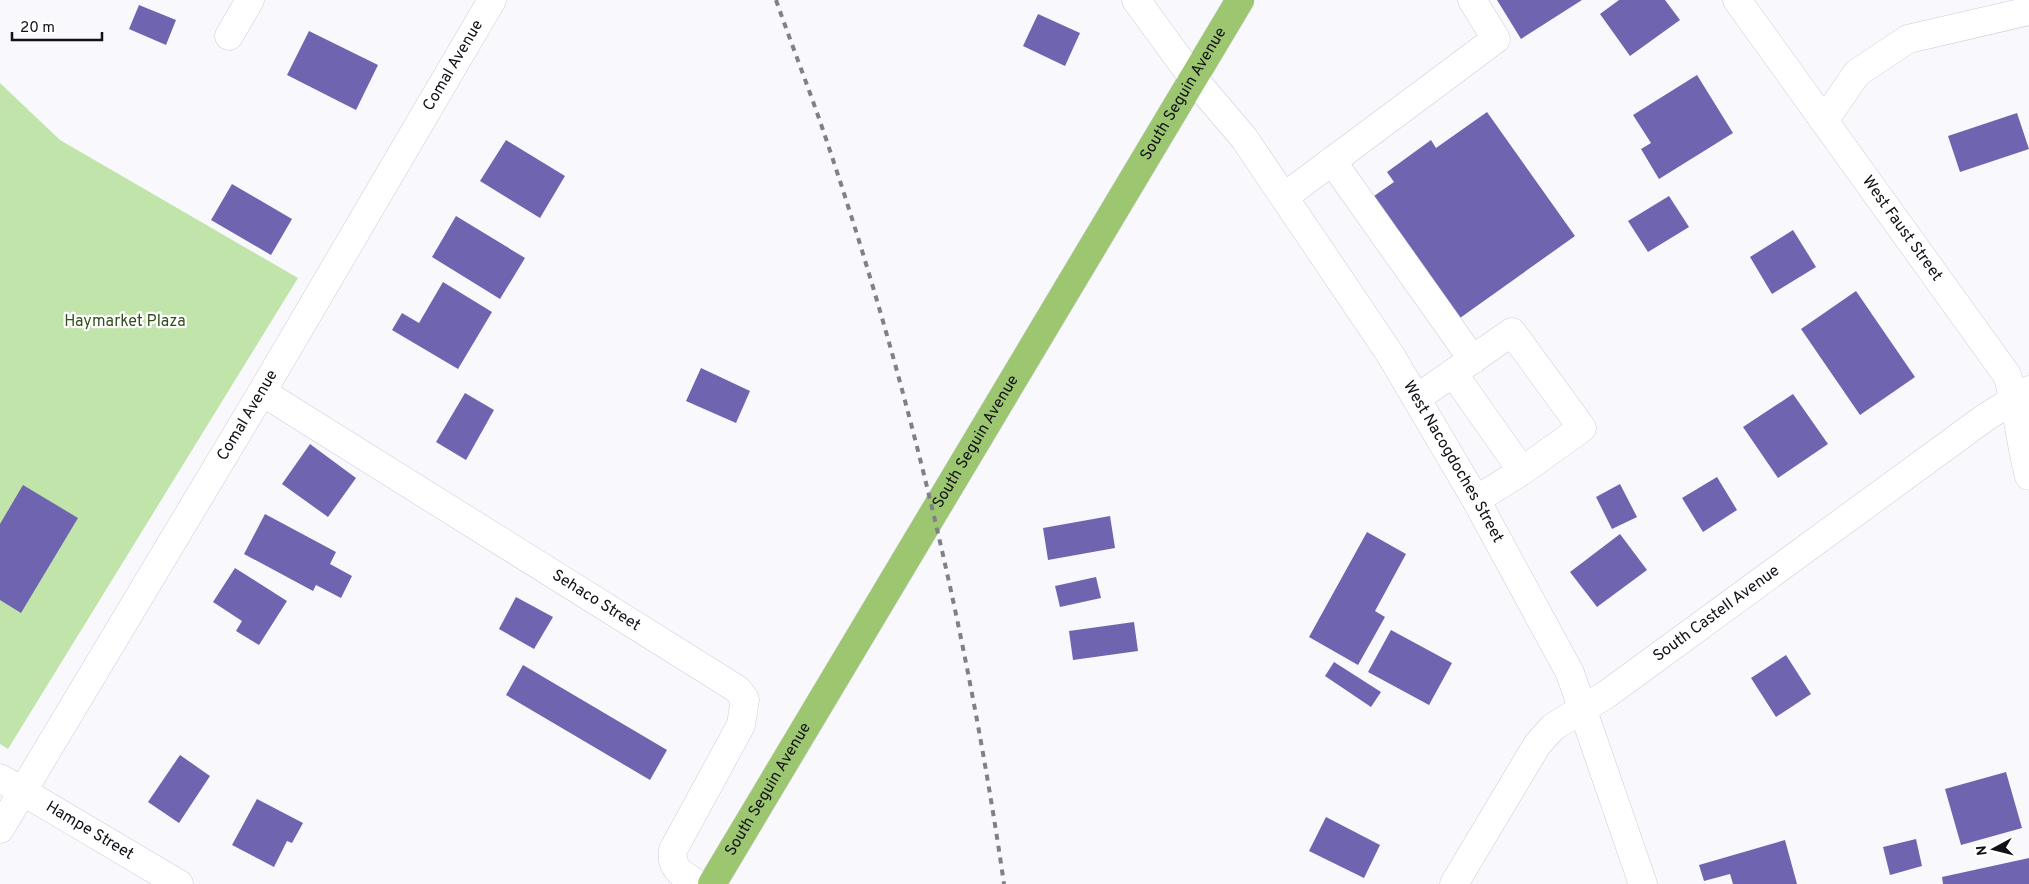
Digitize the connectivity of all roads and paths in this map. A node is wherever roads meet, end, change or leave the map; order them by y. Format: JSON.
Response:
{"nodes":[{"id":1,"x":250,"y":0,"type":"edge"},
{"id":2,"x":492,"y":0,"type":"edge"},
{"id":3,"x":1136,"y":0,"type":"edge"},
{"id":4,"x":1240,"y":0,"type":"edge"},
{"id":5,"x":1472,"y":0,"type":"edge"},
{"id":6,"x":1736,"y":0,"type":"edge"},
{"id":7,"x":2029,"y":10,"type":"edge"},
{"id":8,"x":229,"y":36,"type":"dead end"},
{"id":9,"x":1193,"y":78,"type":"junction"},
{"id":10,"x":1824,"y":121,"type":"junction"},
{"id":11,"x":1332,"y":161,"type":"junction"},
{"id":12,"x":1284,"y":197,"type":"junction"},
{"id":13,"x":1463,"y":367,"type":"junction"},
{"id":14,"x":262,"y":392,"type":"junction"},
{"id":15,"x":2022,"y":395,"type":"edge"},
{"id":16,"x":1416,"y":398,"type":"junction"},
{"id":17,"x":1522,"y":471,"type":"junction"},
{"id":18,"x":2029,"y":476,"type":"edge"},
{"id":19,"x":1476,"y":500,"type":"junction"},
{"id":20,"x":1582,"y":709,"type":"junction"},
{"id":21,"x":11,"y":785,"type":"edge"},
{"id":22,"x":0,"y":829,"type":"edge"},
{"id":23,"x":178,"y":884,"type":"edge"},
{"id":24,"x":698,"y":884,"type":"edge"},
{"id":25,"x":712,"y":884,"type":"edge"},
{"id":26,"x":1454,"y":884,"type":"edge"},
{"id":27,"x":1643,"y":884,"type":"edge"}],
"edges":[{"from":1,"to":8,"type":"street"},
{"from":2,"to":14,"type":"street","name":"Comal Avenue"},
{"from":3,"to":9,"type":"street","name":"West Nacogdoches Street"},
{"from":4,"to":9,"type":"main road","name":"South Seguin Avenue"},
{"from":5,"to":11,"type":"street"},
{"from":6,"to":10,"type":"street","name":"West Faust Street"},
{"from":7,"to":10,"type":"street"},
{"from":9,"to":12,"type":"street","name":"West Nacogdoches Street"},
{"from":9,"to":25,"type":"main road","name":"South Seguin Avenue"},
{"from":10,"to":15,"type":"street","name":"West Faust Street"},
{"from":11,"to":12,"type":"street"},
{"from":11,"to":13,"type":"street"},
{"from":12,"to":16,"type":"street","name":"West Nacogdoches Street"},
{"from":13,"to":16,"type":"street"},
{"from":13,"to":17,"type":"street"},
{"from":13,"to":17,"type":"street"},
{"from":14,"to":21,"type":"street","name":"Comal Avenue"},
{"from":14,"to":24,"type":"street","name":"Sehaco Street"},
{"from":15,"to":18,"type":"street","name":"West Faust Street"},
{"from":15,"to":20,"type":"street","name":"South Castell Avenue"},
{"from":16,"to":19,"type":"street","name":"West Nacogdoches Street"},
{"from":17,"to":19,"type":"street"},
{"from":19,"to":20,"type":"street","name":"West Nacogdoches Street"},
{"from":20,"to":26,"type":"street","name":"South Castell Avenue"},
{"from":20,"to":27,"type":"street","name":"West Nacogdoches Street"},
{"from":21,"to":22,"type":"street","name":"Comal Avenue"},
{"from":21,"to":23,"type":"street","name":"Hampe Street"}]}
